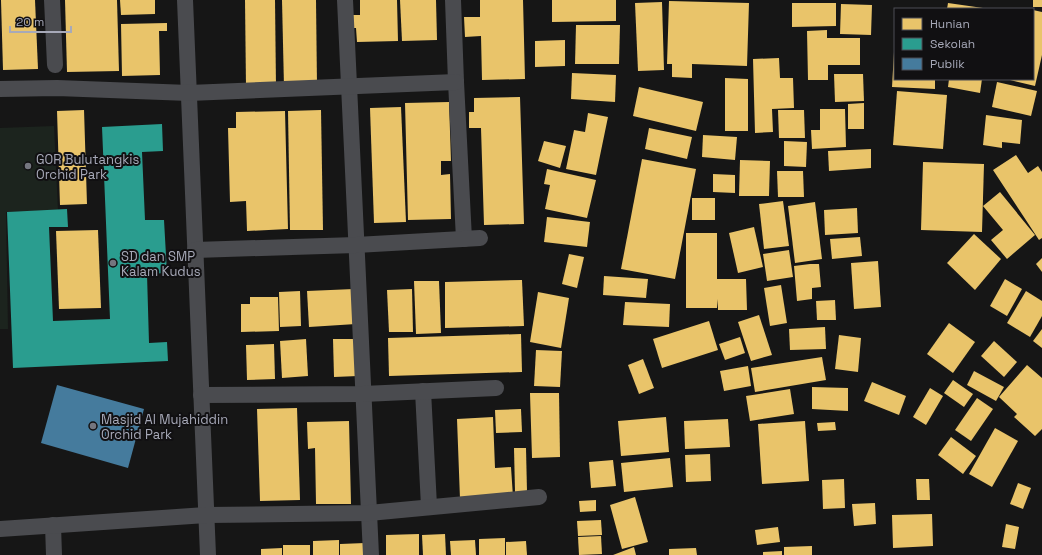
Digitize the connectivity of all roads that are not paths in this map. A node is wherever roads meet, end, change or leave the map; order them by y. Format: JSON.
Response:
{"nodes":[{"id":1,"x":52,"y":0,"type":"edge"},
{"id":2,"x":185,"y":0,"type":"edge"},
{"id":3,"x":344,"y":0,"type":"edge"},
{"id":4,"x":454,"y":0,"type":"edge"},
{"id":5,"x":55,"y":65,"type":"dead end"},
{"id":6,"x":456,"y":82,"type":"junction"},
{"id":7,"x":349,"y":86,"type":"junction"},
{"id":8,"x":0,"y":90,"type":"edge"},
{"id":9,"x":189,"y":93,"type":"junction"},
{"id":10,"x":480,"y":238,"type":"dead end"},
{"id":11,"x":464,"y":239,"type":"junction"},
{"id":12,"x":356,"y":245,"type":"junction"},
{"id":13,"x":195,"y":250,"type":"junction"},
{"id":14,"x":496,"y":388,"type":"dead end"},
{"id":15,"x":423,"y":391,"type":"junction"},
{"id":16,"x":363,"y":394,"type":"junction"},
{"id":17,"x":201,"y":395,"type":"junction"},
{"id":18,"x":539,"y":497,"type":"dead end"},
{"id":19,"x":429,"y":506,"type":"junction"},
{"id":20,"x":369,"y":513,"type":"junction"},
{"id":21,"x":206,"y":515,"type":"junction"},
{"id":22,"x":53,"y":526,"type":"junction"},
{"id":23,"x":0,"y":529,"type":"edge"},
{"id":24,"x":54,"y":555,"type":"edge"},
{"id":25,"x":208,"y":555,"type":"edge"},
{"id":26,"x":371,"y":555,"type":"edge"}],
"edges":[{"from":1,"to":5,"type":"street"},
{"from":2,"to":9,"type":"street"},
{"from":3,"to":7,"type":"street"},
{"from":4,"to":6,"type":"street"},
{"from":6,"to":7,"type":"street"},
{"from":6,"to":11,"type":"street"},
{"from":7,"to":9,"type":"street"},
{"from":7,"to":12,"type":"street"},
{"from":8,"to":9,"type":"street"},
{"from":9,"to":13,"type":"street"},
{"from":10,"to":11,"type":"street"},
{"from":11,"to":12,"type":"street"},
{"from":12,"to":13,"type":"street"},
{"from":12,"to":16,"type":"street"},
{"from":13,"to":17,"type":"street"},
{"from":14,"to":15,"type":"street"},
{"from":15,"to":16,"type":"street"},
{"from":15,"to":19,"type":"street"},
{"from":16,"to":17,"type":"street"},
{"from":16,"to":20,"type":"street"},
{"from":17,"to":21,"type":"street"},
{"from":18,"to":19,"type":"street"},
{"from":19,"to":20,"type":"street"},
{"from":20,"to":21,"type":"street"},
{"from":20,"to":26,"type":"street"},
{"from":21,"to":22,"type":"street"},
{"from":21,"to":25,"type":"street"},
{"from":22,"to":23,"type":"street"},
{"from":22,"to":24,"type":"street"}]}
